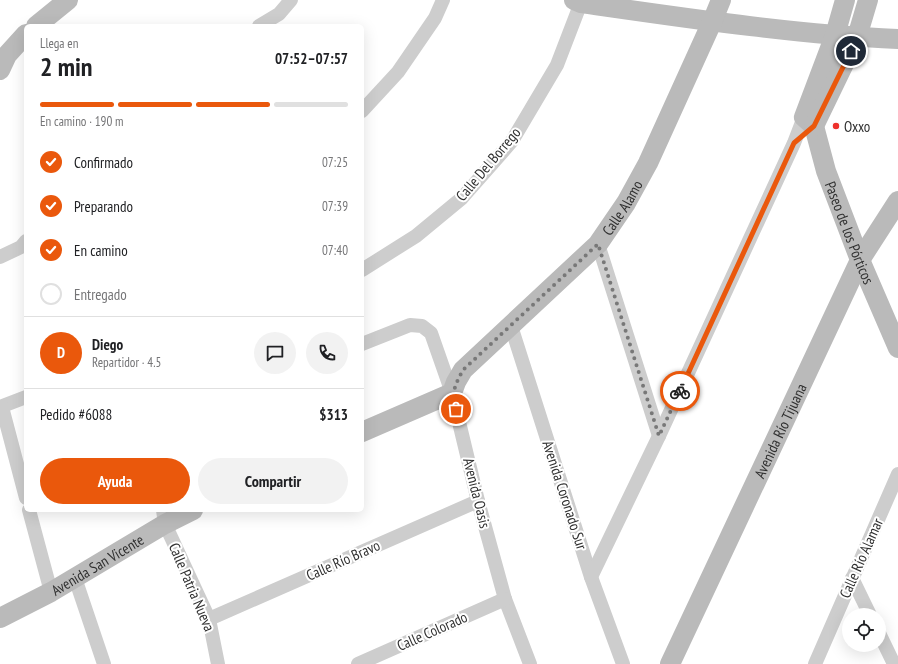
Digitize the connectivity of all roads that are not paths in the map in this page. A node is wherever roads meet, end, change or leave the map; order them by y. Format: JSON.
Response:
{"nodes":[{"id":1,"x":68,"y":0,"type":"edge"},
{"id":2,"x":291,"y":0,"type":"edge"},
{"id":3,"x":443,"y":0,"type":"edge"},
{"id":4,"x":721,"y":0,"type":"edge"},
{"id":5,"x":845,"y":0,"type":"edge"},
{"id":6,"x":868,"y":0,"type":"edge"},
{"id":7,"x":579,"y":1,"type":"edge"},
{"id":8,"x":712,"y":22,"type":"junction"},
{"id":9,"x":38,"y":24,"type":"edge"},
{"id":10,"x":262,"y":24,"type":"edge"},
{"id":11,"x":835,"y":35,"type":"junction"},
{"id":12,"x":24,"y":36,"type":"edge"},
{"id":13,"x":857,"y":37,"type":"junction"},
{"id":14,"x":898,"y":39,"type":"edge"},
{"id":15,"x":0,"y":70,"type":"edge"},
{"id":16,"x":364,"y":109,"type":"edge"},
{"id":17,"x":809,"y":121,"type":"junction"},
{"id":18,"x":898,"y":201,"type":"edge"},
{"id":19,"x":24,"y":243,"type":"edge"},
{"id":20,"x":598,"y":244,"type":"junction"},
{"id":21,"x":0,"y":257,"type":"edge"},
{"id":22,"x":860,"y":260,"type":"junction"},
{"id":23,"x":364,"y":269,"type":"edge"},
{"id":24,"x":511,"y":326,"type":"junction"},
{"id":25,"x":364,"y":343,"type":"edge"},
{"id":26,"x":898,"y":348,"type":"edge"},
{"id":27,"x":452,"y":393,"type":"junction"},
{"id":28,"x":24,"y":398,"type":"edge"},
{"id":29,"x":1,"y":407,"type":"edge"},
{"id":30,"x":364,"y":431,"type":"edge"},
{"id":31,"x":659,"y":436,"type":"junction"},
{"id":32,"x":898,"y":474,"type":"edge"},
{"id":33,"x":24,"y":491,"type":"edge"},
{"id":34,"x":478,"y":501,"type":"junction"},
{"id":35,"x":30,"y":512,"type":"edge"},
{"id":36,"x":185,"y":512,"type":"edge"},
{"id":37,"x":164,"y":517,"type":"edge"},
{"id":38,"x":591,"y":577,"type":"junction"},
{"id":39,"x":75,"y":578,"type":"junction"},
{"id":40,"x":852,"y":578,"type":"junction"},
{"id":41,"x":51,"y":592,"type":"junction"},
{"id":42,"x":505,"y":599,"type":"junction"},
{"id":43,"x":867,"y":608,"type":"edge"},
{"id":44,"x":0,"y":618,"type":"edge"},
{"id":45,"x":208,"y":619,"type":"junction"},
{"id":46,"x":886,"y":647,"type":"edge"},
{"id":47,"x":104,"y":664,"type":"edge"},
{"id":48,"x":218,"y":664,"type":"edge"},
{"id":49,"x":358,"y":664,"type":"edge"},
{"id":50,"x":530,"y":664,"type":"edge"},
{"id":51,"x":623,"y":664,"type":"edge"},
{"id":52,"x":670,"y":664,"type":"edge"},
{"id":53,"x":815,"y":664,"type":"edge"},
{"id":54,"x":894,"y":664,"type":"edge"}],
"edges":[{"from":1,"to":9,"type":"street"},
{"from":2,"to":10,"type":"street"},
{"from":3,"to":16,"type":"street"},
{"from":4,"to":8,"type":"street","name":"Calle Alamo"},
{"from":5,"to":11,"type":"street"},
{"from":6,"to":13,"type":"street"},
{"from":7,"to":8,"type":"street"},
{"from":7,"to":23,"type":"street","name":"Calle Del Borrego"},
{"from":8,"to":11,"type":"street"},
{"from":8,"to":20,"type":"street","name":"Calle Alamo"},
{"from":11,"to":13,"type":"street"},
{"from":11,"to":17,"type":"street"},
{"from":12,"to":15,"type":"street"},
{"from":13,"to":14,"type":"street"},
{"from":13,"to":17,"type":"street"},
{"from":17,"to":22,"type":"street","name":"Paseo de los Pórticos"},
{"from":17,"to":31,"type":"street"},
{"from":18,"to":22,"type":"street","name":"Avenida Río Tijuana"},
{"from":19,"to":21,"type":"street"},
{"from":20,"to":24,"type":"street","name":"Calle Alamo"},
{"from":20,"to":31,"type":"street"},
{"from":22,"to":26,"type":"street","name":"Paseo de los Pórticos"},
{"from":22,"to":52,"type":"street","name":"Avenida Río Tijuana"},
{"from":24,"to":27,"type":"street","name":"Calle Alamo"},
{"from":24,"to":38,"type":"street","name":"Avenida Coronado Sur"},
{"from":25,"to":27,"type":"street","name":"Avenida Oasis"},
{"from":27,"to":30,"type":"street"},
{"from":27,"to":34,"type":"street","name":"Avenida Oasis"},
{"from":28,"to":29,"type":"street"},
{"from":29,"to":33,"type":"street"},
{"from":31,"to":38,"type":"street"},
{"from":32,"to":40,"type":"street","name":"Calle Río Alamar"},
{"from":34,"to":42,"type":"street","name":"Avenida Oasis"},
{"from":34,"to":45,"type":"street","name":"Calle Río Bravo"},
{"from":35,"to":41,"type":"street"},
{"from":36,"to":37,"type":"street","name":"Avenida San Vicente"},
{"from":37,"to":39,"type":"street","name":"Avenida San Vicente"},
{"from":37,"to":45,"type":"street","name":"Calle Patria Nueva"},
{"from":38,"to":51,"type":"street","name":"Avenida Coronado Sur"},
{"from":39,"to":41,"type":"street","name":"Avenida San Vicente"},
{"from":39,"to":47,"type":"street"},
{"from":40,"to":43,"type":"street"},
{"from":40,"to":53,"type":"street","name":"Calle Río Alamar"},
{"from":41,"to":44,"type":"street","name":"Avenida San Vicente"},
{"from":42,"to":49,"type":"street","name":"Calle Colorado"},
{"from":42,"to":50,"type":"street","name":"Avenida Oasis"},
{"from":45,"to":48,"type":"street","name":"Calle Patria Nueva"},
{"from":46,"to":54,"type":"street"}]}
